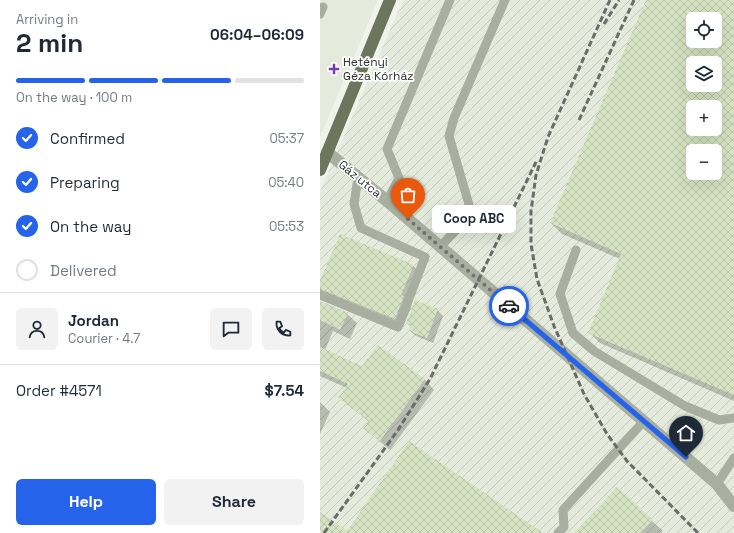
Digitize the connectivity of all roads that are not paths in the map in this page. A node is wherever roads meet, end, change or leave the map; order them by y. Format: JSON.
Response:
{"nodes":[{"id":1,"x":390,"y":0,"type":"edge"},
{"id":2,"x":450,"y":0,"type":"edge"},
{"id":3,"x":505,"y":0,"type":"edge"},
{"id":4,"x":327,"y":152,"type":"junction"},
{"id":5,"x":320,"y":170,"type":"edge"},
{"id":6,"x":358,"y":178,"type":"junction"},
{"id":7,"x":387,"y":201,"type":"junction"},
{"id":8,"x":440,"y":247,"type":"junction"},
{"id":9,"x":576,"y":250,"type":"dead end"},
{"id":10,"x":320,"y":295,"type":"edge"},
{"id":11,"x":734,"y":418,"type":"edge"},
{"id":12,"x":644,"y":421,"type":"junction"},
{"id":13,"x":734,"y":457,"type":"edge"},
{"id":14,"x":717,"y":484,"type":"junction"},
{"id":15,"x":734,"y":506,"type":"edge"},
{"id":16,"x":558,"y":533,"type":"edge"}],
"edges":[{"from":1,"to":4,"type":"main road"},
{"from":2,"to":7,"type":"lane"},
{"from":3,"to":8,"type":"lane"},
{"from":4,"to":5,"type":"main road"},
{"from":4,"to":6,"type":"street","name":"Gáz utca"},
{"from":6,"to":7,"type":"street","name":"Gáz utca"},
{"from":6,"to":10,"type":"lane"},
{"from":7,"to":8,"type":"street","name":"Gáz utca"},
{"from":8,"to":12,"type":"street","name":"Gáz utca"},
{"from":9,"to":11,"type":"lane"},
{"from":12,"to":14,"type":"street","name":"Gáz utca"},
{"from":12,"to":16,"type":"lane"},
{"from":13,"to":14,"type":"lane"},
{"from":14,"to":15,"type":"street","name":"Gáz utca"}]}
